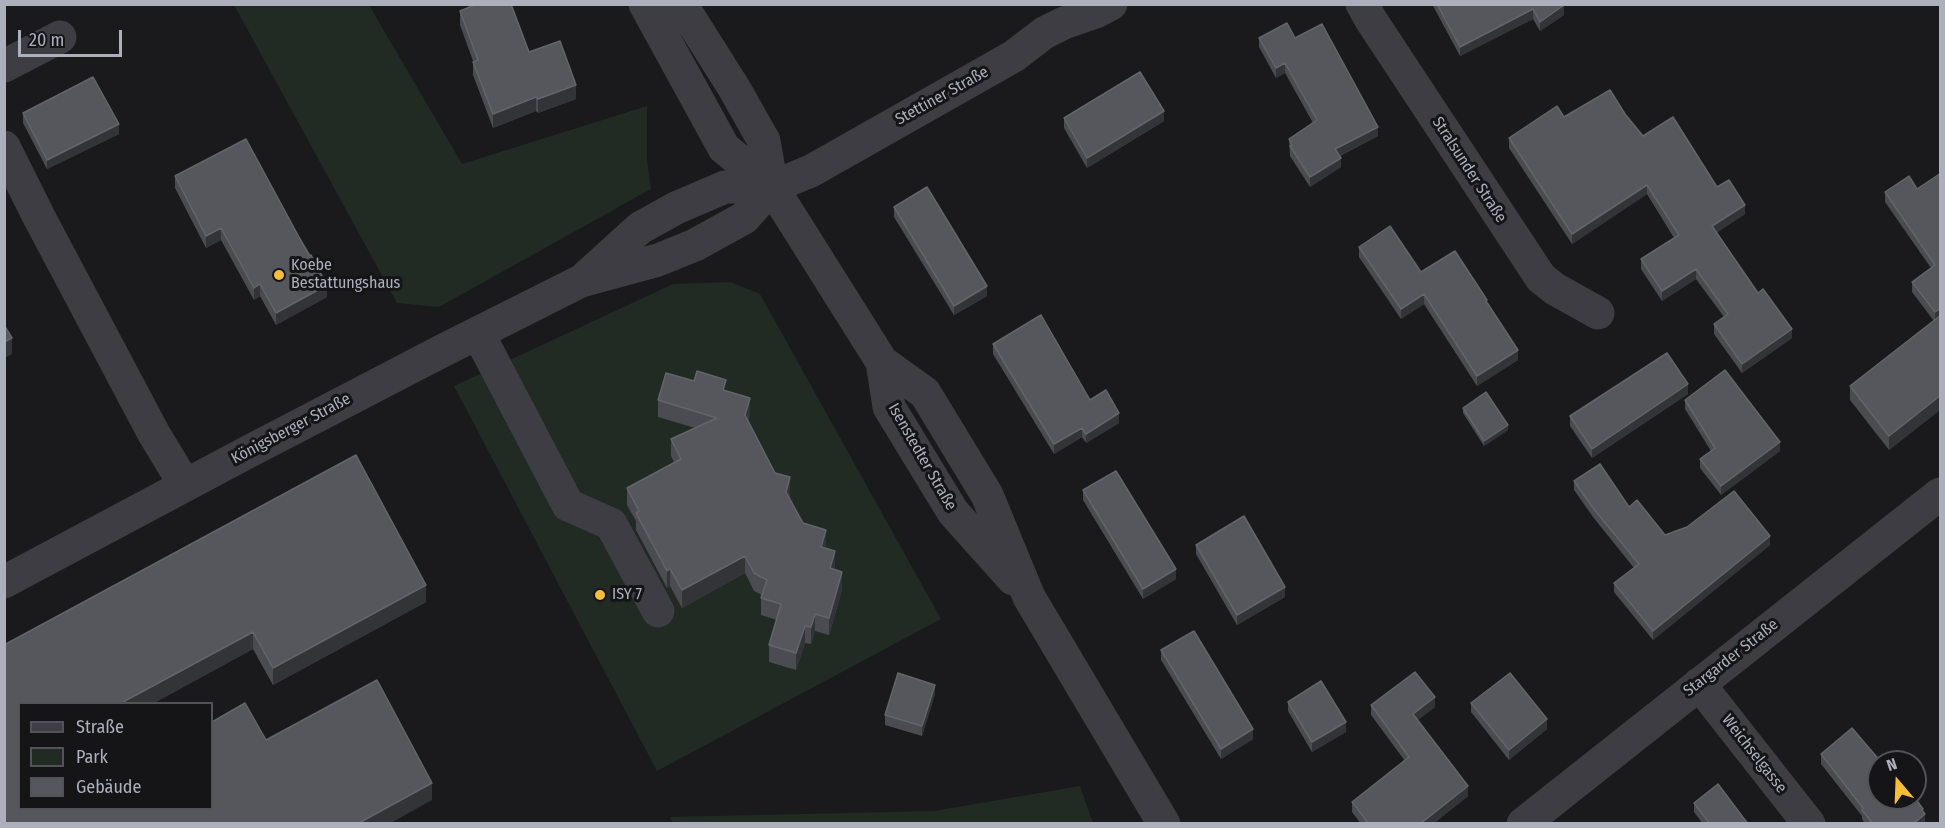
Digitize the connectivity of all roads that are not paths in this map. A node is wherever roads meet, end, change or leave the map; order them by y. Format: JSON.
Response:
{"nodes":[{"id":1,"x":645,"y":4,"type":"edge"},
{"id":2,"x":681,"y":4,"type":"edge"},
{"id":3,"x":1111,"y":4,"type":"edge"},
{"id":4,"x":1362,"y":4,"type":"edge"},
{"id":5,"x":60,"y":37,"type":"dead end"},
{"id":6,"x":4,"y":66,"type":"edge"},
{"id":7,"x":4,"y":147,"type":"edge"},
{"id":8,"x":772,"y":187,"type":"junction"},
{"id":9,"x":1598,"y":313,"type":"dead end"},
{"id":10,"x":478,"y":333,"type":"junction"},
{"id":11,"x":185,"y":485,"type":"junction"},
{"id":12,"x":1941,"y":494,"type":"edge"},
{"id":13,"x":4,"y":582,"type":"edge"},
{"id":14,"x":658,"y":611,"type":"dead end"},
{"id":15,"x":1699,"y":684,"type":"junction"},
{"id":16,"x":1164,"y":824,"type":"edge"},
{"id":17,"x":1523,"y":824,"type":"edge"},
{"id":18,"x":1809,"y":824,"type":"edge"}],
"edges":[{"from":1,"to":8,"type":"street","name":"Isenstedter Straße"},
{"from":2,"to":8,"type":"street","name":"Isenstedter Straße"},
{"from":3,"to":8,"type":"street","name":"Stettiner Straße"},
{"from":4,"to":9,"type":"street","name":"Stralsunder Straße"},
{"from":5,"to":6,"type":"street"},
{"from":7,"to":11,"type":"street"},
{"from":8,"to":10,"type":"street","name":"Königsberger Straße"},
{"from":8,"to":16,"type":"street","name":"Isenstedter Straße"},
{"from":10,"to":11,"type":"street","name":"Königsberger Straße"},
{"from":10,"to":14,"type":"street"},
{"from":11,"to":13,"type":"street","name":"Königsberger Straße"},
{"from":12,"to":15,"type":"street","name":"Stargarder Straße"},
{"from":15,"to":17,"type":"street","name":"Stargarder Straße"},
{"from":15,"to":18,"type":"street","name":"Weichselgasse"}]}
